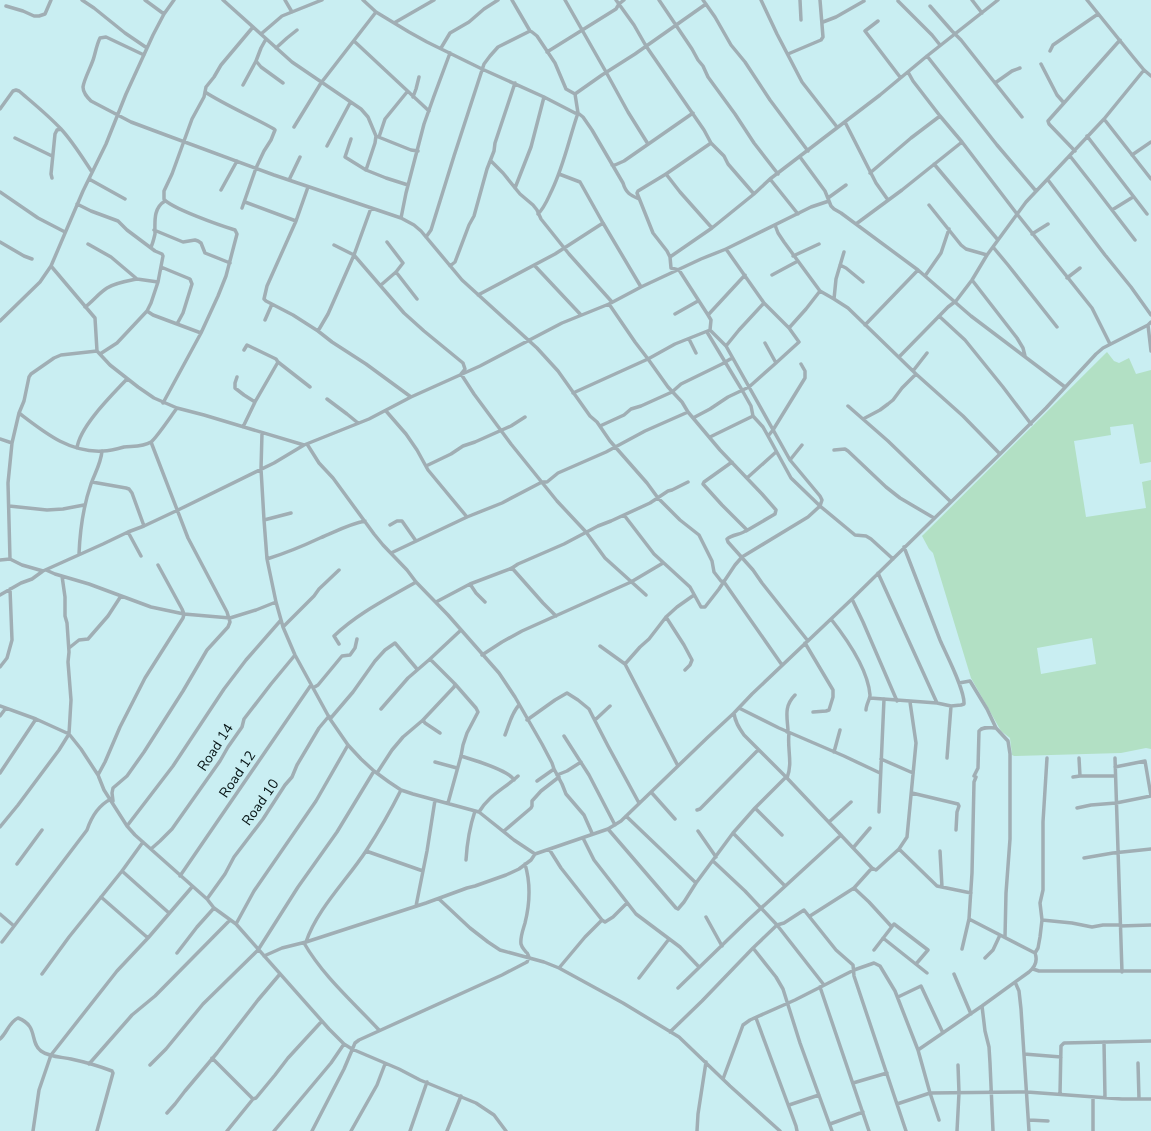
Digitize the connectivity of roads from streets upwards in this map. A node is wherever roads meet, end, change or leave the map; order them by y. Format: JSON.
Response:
{"nodes":[{"id":1,"x":51,"y":0,"type":"edge"},
{"id":2,"x":82,"y":0,"type":"edge"},
{"id":3,"x":144,"y":0,"type":"edge"},
{"id":4,"x":174,"y":0,"type":"edge"},
{"id":5,"x":223,"y":0,"type":"edge"},
{"id":6,"x":285,"y":0,"type":"edge"},
{"id":7,"x":322,"y":0,"type":"edge"},
{"id":8,"x":363,"y":0,"type":"edge"},
{"id":9,"x":434,"y":0,"type":"edge"},
{"id":10,"x":498,"y":0,"type":"edge"},
{"id":11,"x":512,"y":0,"type":"edge"},
{"id":12,"x":565,"y":0,"type":"edge"},
{"id":13,"x":624,"y":0,"type":"edge"},
{"id":14,"x":659,"y":0,"type":"edge"},
{"id":15,"x":703,"y":0,"type":"edge"},
{"id":16,"x":761,"y":0,"type":"edge"},
{"id":17,"x":800,"y":0,"type":"edge"},
{"id":18,"x":820,"y":0,"type":"edge"},
{"id":19,"x":972,"y":0,"type":"edge"},
{"id":20,"x":998,"y":0,"type":"edge"},
{"id":21,"x":1087,"y":0,"type":"edge"},
{"id":22,"x":864,"y":1,"type":"edge"},
{"id":23,"x":898,"y":1,"type":"edge"},
{"id":24,"x":618,"y":2,"type":"edge"},
{"id":25,"x":706,"y":4,"type":"junction"},
{"id":26,"x":6,"y":6,"type":"dead end"},
{"id":27,"x":930,"y":6,"type":"dead end"},
{"id":28,"x":292,"y":12,"type":"junction"},
{"id":29,"x":376,"y":12,"type":"junction"},
{"id":30,"x":982,"y":13,"type":"junction"},
{"id":31,"x":164,"y":14,"type":"junction"},
{"id":32,"x":1098,"y":14,"type":"junction"},
{"id":33,"x":800,"y":20,"type":"dead end"},
{"id":34,"x":823,"y":22,"type":"junction"},
{"id":35,"x":878,"y":22,"type":"dead end"},
{"id":36,"x":394,"y":23,"type":"junction"},
{"id":37,"x":676,"y":25,"type":"junction"},
{"id":38,"x":253,"y":27,"type":"junction"},
{"id":39,"x":297,"y":30,"type":"dead end"},
{"id":40,"x":582,"y":30,"type":"junction"},
{"id":41,"x":530,"y":31,"type":"junction"},
{"id":42,"x":261,"y":34,"type":"junction"},
{"id":43,"x":955,"y":34,"type":"junction"},
{"id":44,"x":266,"y":39,"type":"junction"},
{"id":45,"x":1120,"y":40,"type":"junction"},
{"id":46,"x":354,"y":41,"type":"junction"},
{"id":47,"x":940,"y":45,"type":"junction"},
{"id":48,"x":646,"y":46,"type":"junction"},
{"id":49,"x":148,"y":48,"type":"junction"},
{"id":50,"x":276,"y":48,"type":"junction"},
{"id":51,"x":441,"y":48,"type":"junction"},
{"id":52,"x":1050,"y":51,"type":"dead end"},
{"id":53,"x":547,"y":52,"type":"junction"},
{"id":54,"x":450,"y":53,"type":"junction"},
{"id":55,"x":788,"y":54,"type":"junction"},
{"id":56,"x":144,"y":55,"type":"junction"},
{"id":57,"x":927,"y":56,"type":"junction"},
{"id":58,"x":256,"y":61,"type":"junction"},
{"id":59,"x":1041,"y":64,"type":"dead end"},
{"id":60,"x":1020,"y":68,"type":"dead end"},
{"id":61,"x":482,"y":69,"type":"junction"},
{"id":62,"x":1144,"y":70,"type":"junction"},
{"id":63,"x":606,"y":72,"type":"junction"},
{"id":64,"x":908,"y":72,"type":"junction"},
{"id":65,"x":1151,"y":76,"type":"edge"},
{"id":66,"x":419,"y":77,"type":"dead end"},
{"id":67,"x":900,"y":77,"type":"junction"},
{"id":68,"x":282,"y":82,"type":"dead end"},
{"id":69,"x":321,"y":83,"type":"junction"},
{"id":70,"x":514,"y":83,"type":"junction"},
{"id":71,"x":995,"y":83,"type":"junction"},
{"id":72,"x":243,"y":85,"type":"dead end"},
{"id":73,"x":205,"y":92,"type":"junction"},
{"id":74,"x":407,"y":92,"type":"junction"},
{"id":75,"x":575,"y":94,"type":"junction"},
{"id":76,"x":413,"y":97,"type":"junction"},
{"id":77,"x":544,"y":97,"type":"junction"},
{"id":78,"x":350,"y":103,"type":"junction"},
{"id":79,"x":1064,"y":103,"type":"junction"},
{"id":80,"x":0,"y":109,"type":"edge"},
{"id":81,"x":429,"y":111,"type":"junction"},
{"id":82,"x":578,"y":113,"type":"junction"},
{"id":83,"x":692,"y":113,"type":"junction"},
{"id":84,"x":118,"y":115,"type":"junction"},
{"id":85,"x":940,"y":116,"type":"junction"},
{"id":86,"x":1022,"y":117,"type":"dead end"},
{"id":87,"x":1104,"y":119,"type":"junction"},
{"id":88,"x":845,"y":122,"type":"junction"},
{"id":89,"x":294,"y":127,"type":"dead end"},
{"id":90,"x":837,"y":127,"type":"junction"},
{"id":91,"x":61,"y":129,"type":"junction"},
{"id":92,"x":377,"y":136,"type":"junction"},
{"id":93,"x":1087,"y":136,"type":"junction"},
{"id":94,"x":15,"y":138,"type":"dead end"},
{"id":95,"x":351,"y":140,"type":"dead end"},
{"id":96,"x":183,"y":142,"type":"junction"},
{"id":97,"x":962,"y":142,"type":"junction"},
{"id":98,"x":1151,"y":142,"type":"edge"},
{"id":99,"x":711,"y":143,"type":"junction"},
{"id":100,"x":648,"y":144,"type":"junction"},
{"id":101,"x":327,"y":146,"type":"dead end"},
{"id":102,"x":808,"y":150,"type":"junction"},
{"id":103,"x":418,"y":151,"type":"junction"},
{"id":104,"x":1075,"y":151,"type":"junction"},
{"id":105,"x":1132,"y":155,"type":"junction"},
{"id":106,"x":52,"y":156,"type":"junction"},
{"id":107,"x":1070,"y":156,"type":"junction"},
{"id":108,"x":300,"y":157,"type":"dead end"},
{"id":109,"x":800,"y":157,"type":"junction"},
{"id":110,"x":237,"y":161,"type":"junction"},
{"id":111,"x":491,"y":161,"type":"junction"},
{"id":112,"x":612,"y":164,"type":"junction"},
{"id":113,"x":934,"y":164,"type":"junction"},
{"id":114,"x":256,"y":168,"type":"junction"},
{"id":115,"x":366,"y":170,"type":"junction"},
{"id":116,"x":92,"y":172,"type":"junction"},
{"id":117,"x":870,"y":173,"type":"junction"},
{"id":118,"x":559,"y":174,"type":"junction"},
{"id":119,"x":666,"y":174,"type":"junction"},
{"id":120,"x":778,"y":174,"type":"junction"},
{"id":121,"x":52,"y":178,"type":"dead end"},
{"id":122,"x":89,"y":178,"type":"junction"},
{"id":123,"x":1151,"y":179,"type":"edge"},
{"id":124,"x":289,"y":180,"type":"junction"},
{"id":125,"x":770,"y":180,"type":"junction"},
{"id":126,"x":1048,"y":180,"type":"junction"},
{"id":127,"x":408,"y":185,"type":"junction"},
{"id":128,"x":846,"y":185,"type":"dead end"},
{"id":129,"x":308,"y":187,"type":"junction"},
{"id":130,"x":515,"y":188,"type":"junction"},
{"id":131,"x":221,"y":190,"type":"dead end"},
{"id":132,"x":1036,"y":191,"type":"junction"},
{"id":133,"x":0,"y":192,"type":"edge"},
{"id":134,"x":754,"y":194,"type":"junction"},
{"id":135,"x":1133,"y":197,"type":"junction"},
{"id":136,"x":125,"y":199,"type":"dead end"},
{"id":137,"x":639,"y":199,"type":"junction"},
{"id":138,"x":829,"y":200,"type":"junction"},
{"id":139,"x":888,"y":200,"type":"junction"},
{"id":140,"x":165,"y":201,"type":"junction"},
{"id":141,"x":245,"y":202,"type":"junction"},
{"id":142,"x":77,"y":204,"type":"junction"},
{"id":143,"x":929,"y":205,"type":"dead end"},
{"id":144,"x":242,"y":208,"type":"dead end"},
{"id":145,"x":371,"y":208,"type":"junction"},
{"id":146,"x":1112,"y":210,"type":"junction"},
{"id":147,"x":538,"y":214,"type":"junction"},
{"id":148,"x":798,"y":214,"type":"junction"},
{"id":149,"x":1016,"y":214,"type":"junction"},
{"id":150,"x":1147,"y":214,"type":"dead end"},
{"id":151,"x":401,"y":218,"type":"junction"},
{"id":152,"x":296,"y":221,"type":"junction"},
{"id":153,"x":602,"y":224,"type":"junction"},
{"id":154,"x":856,"y":224,"type":"junction"},
{"id":155,"x":1048,"y":224,"type":"dead end"},
{"id":156,"x":775,"y":225,"type":"junction"},
{"id":157,"x":712,"y":228,"type":"junction"},
{"id":158,"x":949,"y":229,"type":"junction"},
{"id":159,"x":154,"y":230,"type":"junction"},
{"id":160,"x":65,"y":232,"type":"junction"},
{"id":161,"x":1032,"y":234,"type":"junction"},
{"id":162,"x":426,"y":237,"type":"junction"},
{"id":163,"x":998,"y":240,"type":"junction"},
{"id":164,"x":1135,"y":240,"type":"dead end"},
{"id":165,"x":0,"y":242,"type":"edge"},
{"id":166,"x":387,"y":242,"type":"dead end"},
{"id":167,"x":88,"y":244,"type":"dead end"},
{"id":168,"x":334,"y":244,"type":"dead end"},
{"id":169,"x":819,"y":244,"type":"dead end"},
{"id":170,"x":151,"y":247,"type":"junction"},
{"id":171,"x":993,"y":247,"type":"junction"},
{"id":172,"x":564,"y":248,"type":"junction"},
{"id":173,"x":726,"y":249,"type":"junction"},
{"id":174,"x":844,"y":252,"type":"dead end"},
{"id":175,"x":354,"y":255,"type":"junction"},
{"id":176,"x":987,"y":255,"type":"junction"},
{"id":177,"x":793,"y":256,"type":"junction"},
{"id":178,"x":670,"y":257,"type":"junction"},
{"id":179,"x":32,"y":259,"type":"dead end"},
{"id":180,"x":798,"y":261,"type":"junction"},
{"id":181,"x":230,"y":263,"type":"junction"},
{"id":182,"x":840,"y":265,"type":"junction"},
{"id":183,"x":51,"y":266,"type":"junction"},
{"id":184,"x":450,"y":266,"type":"junction"},
{"id":185,"x":535,"y":266,"type":"junction"},
{"id":186,"x":161,"y":267,"type":"junction"},
{"id":187,"x":1080,"y":268,"type":"dead end"},
{"id":188,"x":679,"y":270,"type":"junction"},
{"id":189,"x":918,"y":270,"type":"junction"},
{"id":190,"x":396,"y":272,"type":"junction"},
{"id":191,"x":772,"y":275,"type":"dead end"},
{"id":192,"x":745,"y":276,"type":"junction"},
{"id":193,"x":925,"y":276,"type":"junction"},
{"id":194,"x":1067,"y":278,"type":"junction"},
{"id":195,"x":137,"y":279,"type":"junction"},
{"id":196,"x":972,"y":280,"type":"junction"},
{"id":197,"x":158,"y":282,"type":"junction"},
{"id":198,"x":863,"y":282,"type":"dead end"},
{"id":199,"x":381,"y":285,"type":"junction"},
{"id":200,"x":640,"y":287,"type":"junction"},
{"id":201,"x":820,"y":291,"type":"junction"},
{"id":202,"x":478,"y":295,"type":"junction"},
{"id":203,"x":417,"y":299,"type":"dead end"},
{"id":204,"x":834,"y":299,"type":"junction"},
{"id":205,"x":698,"y":301,"type":"junction"},
{"id":206,"x":956,"y":301,"type":"junction"},
{"id":207,"x":610,"y":303,"type":"junction"},
{"id":208,"x":764,"y":303,"type":"junction"},
{"id":209,"x":272,"y":304,"type":"junction"},
{"id":210,"x":85,"y":307,"type":"junction"},
{"id":211,"x":147,"y":311,"type":"junction"},
{"id":212,"x":676,"y":314,"type":"dead end"},
{"id":213,"x":581,"y":315,"type":"junction"},
{"id":214,"x":708,"y":315,"type":"junction"},
{"id":215,"x":1151,"y":315,"type":"edge"},
{"id":216,"x":939,"y":316,"type":"junction"},
{"id":217,"x":265,"y":320,"type":"dead end"},
{"id":218,"x":0,"y":321,"type":"edge"},
{"id":219,"x":1149,"y":323,"type":"edge"},
{"id":220,"x":177,"y":324,"type":"junction"},
{"id":221,"x":865,"y":324,"type":"junction"},
{"id":222,"x":1057,"y":327,"type":"dead end"},
{"id":223,"x":789,"y":328,"type":"junction"},
{"id":224,"x":318,"y":331,"type":"junction"},
{"id":225,"x":708,"y":331,"type":"junction"},
{"id":226,"x":200,"y":333,"type":"junction"},
{"id":227,"x":689,"y":339,"type":"junction"},
{"id":228,"x":528,"y":341,"type":"junction"},
{"id":229,"x":764,"y":343,"type":"dead end"},
{"id":230,"x":1110,"y":344,"type":"junction"},
{"id":231,"x":726,"y":346,"type":"junction"},
{"id":232,"x":244,"y":350,"type":"dead end"},
{"id":233,"x":97,"y":351,"type":"junction"},
{"id":234,"x":1151,"y":351,"type":"edge"},
{"id":235,"x":696,"y":353,"type":"dead end"},
{"id":236,"x":100,"y":354,"type":"junction"},
{"id":237,"x":927,"y":354,"type":"dead end"},
{"id":238,"x":899,"y":357,"type":"junction"},
{"id":239,"x":1026,"y":357,"type":"junction"},
{"id":240,"x":732,"y":358,"type":"junction"},
{"id":241,"x":648,"y":359,"type":"junction"},
{"id":242,"x":278,"y":362,"type":"junction"},
{"id":243,"x":725,"y":362,"type":"junction"},
{"id":244,"x":776,"y":363,"type":"junction"},
{"id":245,"x":801,"y":364,"type":"dead end"},
{"id":246,"x":914,"y":372,"type":"junction"},
{"id":247,"x":461,"y":374,"type":"junction"},
{"id":248,"x":237,"y":377,"type":"dead end"},
{"id":249,"x":127,"y":379,"type":"junction"},
{"id":250,"x":310,"y":387,"type":"dead end"},
{"id":251,"x":748,"y":387,"type":"junction"},
{"id":252,"x":1065,"y":387,"type":"junction"},
{"id":253,"x":742,"y":390,"type":"junction"},
{"id":254,"x":672,"y":392,"type":"junction"},
{"id":255,"x":573,"y":393,"type":"junction"},
{"id":256,"x":411,"y":397,"type":"junction"},
{"id":257,"x":327,"y":400,"type":"dead end"},
{"id":258,"x":255,"y":402,"type":"junction"},
{"id":259,"x":163,"y":403,"type":"junction"},
{"id":260,"x":848,"y":406,"type":"dead end"},
{"id":261,"x":177,"y":408,"type":"junction"},
{"id":262,"x":386,"y":411,"type":"junction"},
{"id":263,"x":688,"y":412,"type":"junction"},
{"id":264,"x":18,"y":413,"type":"junction"},
{"id":265,"x":753,"y":416,"type":"junction"},
{"id":266,"x":525,"y":417,"type":"dead end"},
{"id":267,"x":693,"y":418,"type":"junction"},
{"id":268,"x":862,"y":419,"type":"junction"},
{"id":269,"x":358,"y":423,"type":"junction"},
{"id":270,"x":1031,"y":424,"type":"junction"},
{"id":271,"x":600,"y":426,"type":"junction"},
{"id":272,"x":242,"y":427,"type":"junction"},
{"id":273,"x":501,"y":430,"type":"junction"},
{"id":274,"x":773,"y":430,"type":"junction"},
{"id":275,"x":262,"y":433,"type":"junction"},
{"id":276,"x":768,"y":436,"type":"junction"},
{"id":277,"x":710,"y":437,"type":"junction"},
{"id":278,"x":0,"y":439,"type":"edge"},
{"id":279,"x":151,"y":442,"type":"junction"},
{"id":280,"x":12,"y":443,"type":"junction"},
{"id":281,"x":305,"y":445,"type":"junction"},
{"id":282,"x":802,"y":445,"type":"dead end"},
{"id":283,"x":615,"y":447,"type":"junction"},
{"id":284,"x":77,"y":448,"type":"junction"},
{"id":285,"x":834,"y":450,"type":"dead end"},
{"id":286,"x":102,"y":451,"type":"junction"},
{"id":287,"x":776,"y":452,"type":"junction"},
{"id":288,"x":1000,"y":454,"type":"junction"},
{"id":289,"x":790,"y":460,"type":"junction"},
{"id":290,"x":732,"y":462,"type":"junction"},
{"id":291,"x":426,"y":466,"type":"junction"},
{"id":292,"x":261,"y":469,"type":"junction"},
{"id":293,"x":747,"y":478,"type":"junction"},
{"id":294,"x":92,"y":482,"type":"junction"},
{"id":295,"x":542,"y":482,"type":"junction"},
{"id":296,"x":688,"y":482,"type":"dead end"},
{"id":297,"x":658,"y":498,"type":"junction"},
{"id":298,"x":951,"y":502,"type":"junction"},
{"id":299,"x":84,"y":505,"type":"junction"},
{"id":300,"x":9,"y":506,"type":"junction"},
{"id":301,"x":820,"y":506,"type":"junction"},
{"id":302,"x":178,"y":510,"type":"junction"},
{"id":303,"x":291,"y":513,"type":"dead end"},
{"id":304,"x":624,"y":515,"type":"junction"},
{"id":305,"x":467,"y":517,"type":"junction"},
{"id":306,"x":934,"y":518,"type":"junction"},
{"id":307,"x":264,"y":520,"type":"junction"},
{"id":308,"x":364,"y":521,"type":"junction"},
{"id":309,"x":390,"y":525,"type":"dead end"},
{"id":310,"x":144,"y":526,"type":"junction"},
{"id":311,"x":746,"y":531,"type":"junction"},
{"id":312,"x":128,"y":532,"type":"junction"},
{"id":313,"x":586,"y":532,"type":"junction"},
{"id":314,"x":416,"y":541,"type":"junction"},
{"id":315,"x":904,"y":547,"type":"junction"},
{"id":316,"x":391,"y":553,"type":"junction"},
{"id":317,"x":79,"y":554,"type":"junction"},
{"id":318,"x":141,"y":556,"type":"dead end"},
{"id":319,"x":742,"y":557,"type":"junction"},
{"id":320,"x":10,"y":559,"type":"junction"},
{"id":321,"x":268,"y":559,"type":"junction"},
{"id":322,"x":893,"y":559,"type":"junction"},
{"id":323,"x":0,"y":560,"type":"edge"},
{"id":324,"x":663,"y":563,"type":"junction"},
{"id":325,"x":158,"y":565,"type":"dead end"},
{"id":326,"x":512,"y":568,"type":"junction"},
{"id":327,"x":45,"y":570,"type":"junction"},
{"id":328,"x":339,"y":570,"type":"dead end"},
{"id":329,"x":878,"y":573,"type":"junction"},
{"id":330,"x":62,"y":576,"type":"junction"},
{"id":331,"x":416,"y":582,"type":"junction"},
{"id":332,"x":631,"y":582,"type":"junction"},
{"id":333,"x":724,"y":582,"type":"junction"},
{"id":334,"x":470,"y":584,"type":"junction"},
{"id":335,"x":10,"y":589,"type":"junction"},
{"id":336,"x":694,"y":594,"type":"junction"},
{"id":337,"x":0,"y":595,"type":"edge"},
{"id":338,"x":646,"y":595,"type":"dead end"},
{"id":339,"x":121,"y":596,"type":"junction"},
{"id":340,"x":852,"y":599,"type":"junction"},
{"id":341,"x":276,"y":602,"type":"junction"},
{"id":342,"x":436,"y":602,"type":"junction"},
{"id":343,"x":485,"y":602,"type":"dead end"},
{"id":344,"x":184,"y":614,"type":"junction"},
{"id":345,"x":556,"y":616,"type":"junction"},
{"id":346,"x":666,"y":617,"type":"junction"},
{"id":347,"x":230,"y":618,"type":"junction"},
{"id":348,"x":831,"y":619,"type":"junction"},
{"id":349,"x":281,"y":620,"type":"junction"},
{"id":350,"x":283,"y":627,"type":"junction"},
{"id":351,"x":461,"y":630,"type":"junction"},
{"id":352,"x":357,"y":639,"type":"dead end"},
{"id":353,"x":807,"y":642,"type":"junction"},
{"id":354,"x":339,"y":644,"type":"dead end"},
{"id":355,"x":600,"y":646,"type":"dead end"},
{"id":356,"x":69,"y":648,"type":"junction"},
{"id":357,"x":295,"y":654,"type":"junction"},
{"id":358,"x":482,"y":654,"type":"junction"},
{"id":359,"x":430,"y":659,"type":"junction"},
{"id":360,"x":625,"y":664,"type":"junction"},
{"id":361,"x":782,"y":665,"type":"junction"},
{"id":362,"x":0,"y":667,"type":"edge"},
{"id":363,"x":417,"y":669,"type":"junction"},
{"id":364,"x":685,"y":670,"type":"dead end"},
{"id":365,"x":959,"y":683,"type":"junction"},
{"id":366,"x":312,"y":686,"type":"junction"},
{"id":367,"x":456,"y":686,"type":"junction"},
{"id":368,"x":795,"y":695,"type":"dead end"},
{"id":369,"x":870,"y":698,"type":"junction"},
{"id":370,"x":884,"y":699,"type":"junction"},
{"id":371,"x":897,"y":700,"type":"junction"},
{"id":372,"x":910,"y":702,"type":"junction"},
{"id":373,"x":937,"y":704,"type":"junction"},
{"id":374,"x":519,"y":705,"type":"junction"},
{"id":375,"x":0,"y":706,"type":"edge"},
{"id":376,"x":610,"y":706,"type":"dead end"},
{"id":377,"x":951,"y":706,"type":"junction"},
{"id":378,"x":6,"y":708,"type":"junction"},
{"id":379,"x":739,"y":708,"type":"junction"},
{"id":380,"x":381,"y":709,"type":"dead end"},
{"id":381,"x":866,"y":710,"type":"dead end"},
{"id":382,"x":813,"y":712,"type":"dead end"},
{"id":383,"x":734,"y":714,"type":"junction"},
{"id":384,"x":0,"y":716,"type":"edge"},
{"id":385,"x":330,"y":717,"type":"junction"},
{"id":386,"x":36,"y":719,"type":"junction"},
{"id":387,"x":423,"y":720,"type":"junction"},
{"id":388,"x":528,"y":720,"type":"junction"},
{"id":389,"x":595,"y":720,"type":"junction"},
{"id":390,"x":996,"y":728,"type":"junction"},
{"id":391,"x":840,"y":730,"type":"dead end"},
{"id":392,"x":440,"y":733,"type":"dead end"},
{"id":393,"x":788,"y":733,"type":"junction"},
{"id":394,"x":69,"y":734,"type":"junction"},
{"id":395,"x":505,"y":736,"type":"dead end"},
{"id":396,"x":564,"y":736,"type":"dead end"},
{"id":397,"x":348,"y":745,"type":"junction"},
{"id":398,"x":758,"y":750,"type":"junction"},
{"id":399,"x":834,"y":752,"type":"junction"},
{"id":400,"x":461,"y":756,"type":"junction"},
{"id":401,"x":947,"y":758,"type":"dead end"},
{"id":402,"x":1047,"y":758,"type":"dead end"},
{"id":403,"x":1079,"y":758,"type":"dead end"},
{"id":404,"x":1115,"y":758,"type":"dead end"},
{"id":405,"x":881,"y":760,"type":"junction"},
{"id":406,"x":435,"y":762,"type":"dead end"},
{"id":407,"x":580,"y":762,"type":"junction"},
{"id":408,"x":678,"y":766,"type":"junction"},
{"id":409,"x":1115,"y":767,"type":"junction"},
{"id":410,"x":457,"y":768,"type":"junction"},
{"id":411,"x":554,"y":769,"type":"junction"},
{"id":412,"x":376,"y":772,"type":"junction"},
{"id":413,"x":0,"y":773,"type":"edge"},
{"id":414,"x":880,"y":773,"type":"junction"},
{"id":415,"x":913,"y":773,"type":"junction"},
{"id":416,"x":98,"y":775,"type":"junction"},
{"id":417,"x":518,"y":776,"type":"dead end"},
{"id":418,"x":558,"y":776,"type":"junction"},
{"id":419,"x":1080,"y":776,"type":"junction"},
{"id":420,"x":1115,"y":776,"type":"junction"},
{"id":421,"x":1073,"y":777,"type":"dead end"},
{"id":422,"x":786,"y":778,"type":"junction"},
{"id":423,"x":514,"y":780,"type":"junction"},
{"id":424,"x":537,"y":781,"type":"dead end"},
{"id":425,"x":401,"y":790,"type":"junction"},
{"id":426,"x":651,"y":792,"type":"junction"},
{"id":427,"x":912,"y":793,"type":"junction"},
{"id":428,"x":1151,"y":796,"type":"edge"},
{"id":429,"x":435,"y":800,"type":"junction"},
{"id":430,"x":112,"y":801,"type":"junction"},
{"id":431,"x":851,"y":802,"type":"dead end"},
{"id":432,"x":448,"y":803,"type":"junction"},
{"id":433,"x":639,"y":803,"type":"junction"},
{"id":434,"x":1116,"y":803,"type":"junction"},
{"id":435,"x":755,"y":808,"type":"junction"},
{"id":436,"x":1077,"y":808,"type":"dead end"},
{"id":437,"x":697,"y":810,"type":"dead end"},
{"id":438,"x":477,"y":811,"type":"junction"},
{"id":439,"x":879,"y":812,"type":"dead end"},
{"id":440,"x":626,"y":816,"type":"junction"},
{"id":441,"x":674,"y":819,"type":"dead end"},
{"id":442,"x":828,"y":822,"type":"junction"},
{"id":443,"x":615,"y":825,"type":"junction"},
{"id":444,"x":127,"y":826,"type":"junction"},
{"id":445,"x":0,"y":828,"type":"edge"},
{"id":446,"x":870,"y":828,"type":"dead end"},
{"id":447,"x":608,"y":829,"type":"junction"},
{"id":448,"x":42,"y":830,"type":"dead end"},
{"id":449,"x":956,"y":830,"type":"dead end"},
{"id":450,"x":504,"y":831,"type":"junction"},
{"id":451,"x":698,"y":831,"type":"dead end"},
{"id":452,"x":592,"y":833,"type":"junction"},
{"id":453,"x":733,"y":833,"type":"junction"},
{"id":454,"x":782,"y":835,"type":"dead end"},
{"id":455,"x":841,"y":835,"type":"junction"},
{"id":456,"x":583,"y":838,"type":"junction"},
{"id":457,"x":143,"y":842,"type":"junction"},
{"id":458,"x":853,"y":848,"type":"junction"},
{"id":459,"x":151,"y":849,"type":"junction"},
{"id":460,"x":549,"y":849,"type":"junction"},
{"id":461,"x":899,"y":849,"type":"junction"},
{"id":462,"x":1151,"y":849,"type":"edge"},
{"id":463,"x":366,"y":851,"type":"junction"},
{"id":464,"x":940,"y":852,"type":"dead end"},
{"id":465,"x":1118,"y":852,"type":"junction"},
{"id":466,"x":535,"y":854,"type":"junction"},
{"id":467,"x":716,"y":857,"type":"junction"},
{"id":468,"x":1084,"y":858,"type":"dead end"},
{"id":469,"x":466,"y":860,"type":"dead end"},
{"id":470,"x":713,"y":861,"type":"junction"},
{"id":471,"x":18,"y":864,"type":"dead end"},
{"id":472,"x":525,"y":864,"type":"junction"},
{"id":473,"x":872,"y":868,"type":"junction"},
{"id":474,"x":122,"y":871,"type":"junction"},
{"id":475,"x":423,"y":871,"type":"junction"},
{"id":476,"x":180,"y":876,"type":"junction"},
{"id":477,"x":696,"y":883,"type":"junction"},
{"id":478,"x":785,"y":886,"type":"junction"},
{"id":479,"x":192,"y":887,"type":"junction"},
{"id":480,"x":942,"y":887,"type":"junction"},
{"id":481,"x":854,"y":888,"type":"junction"},
{"id":482,"x":971,"y":893,"type":"junction"},
{"id":483,"x":101,"y":898,"type":"junction"},
{"id":484,"x":207,"y":899,"type":"junction"},
{"id":485,"x":439,"y":899,"type":"junction"},
{"id":486,"x":627,"y":903,"type":"junction"},
{"id":487,"x":416,"y":906,"type":"junction"},
{"id":488,"x":214,"y":908,"type":"junction"},
{"id":489,"x":761,"y":909,"type":"junction"},
{"id":490,"x":169,"y":913,"type":"junction"},
{"id":491,"x":0,"y":914,"type":"edge"},
{"id":492,"x":810,"y":916,"type":"junction"},
{"id":493,"x":706,"y":917,"type":"dead end"},
{"id":494,"x":969,"y":919,"type":"junction"},
{"id":495,"x":230,"y":920,"type":"junction"},
{"id":496,"x":602,"y":920,"type":"junction"},
{"id":497,"x":1042,"y":920,"type":"junction"},
{"id":498,"x":236,"y":924,"type":"junction"},
{"id":499,"x":777,"y":925,"type":"junction"},
{"id":500,"x":1151,"y":925,"type":"edge"},
{"id":501,"x":14,"y":926,"type":"junction"},
{"id":502,"x":891,"y":926,"type":"junction"},
{"id":503,"x":1120,"y":926,"type":"junction"},
{"id":504,"x":1000,"y":935,"type":"junction"},
{"id":505,"x":148,"y":938,"type":"junction"},
{"id":506,"x":883,"y":938,"type":"junction"},
{"id":507,"x":1005,"y":938,"type":"junction"},
{"id":508,"x":669,"y":939,"type":"junction"},
{"id":509,"x":2,"y":942,"type":"dead end"},
{"id":510,"x":305,"y":943,"type":"junction"},
{"id":511,"x":722,"y":946,"type":"junction"},
{"id":512,"x":753,"y":948,"type":"junction"},
{"id":513,"x":962,"y":949,"type":"dead end"},
{"id":514,"x":258,"y":950,"type":"junction"},
{"id":515,"x":874,"y":950,"type":"dead end"},
{"id":516,"x":177,"y":953,"type":"dead end"},
{"id":517,"x":1035,"y":953,"type":"junction"},
{"id":518,"x":264,"y":956,"type":"junction"},
{"id":519,"x":529,"y":957,"type":"junction"},
{"id":520,"x":985,"y":958,"type":"dead end"},
{"id":521,"x":916,"y":964,"type":"junction"},
{"id":522,"x":700,"y":967,"type":"junction"},
{"id":523,"x":559,"y":968,"type":"junction"},
{"id":524,"x":1033,"y":969,"type":"junction"},
{"id":525,"x":854,"y":970,"type":"junction"},
{"id":526,"x":1151,"y":971,"type":"edge"},
{"id":527,"x":927,"y":972,"type":"dead end"},
{"id":528,"x":1122,"y":972,"type":"junction"},
{"id":529,"x":42,"y":974,"type":"dead end"},
{"id":530,"x":280,"y":974,"type":"junction"},
{"id":531,"x":954,"y":974,"type":"dead end"},
{"id":532,"x":639,"y":978,"type":"dead end"},
{"id":533,"x":1015,"y":982,"type":"junction"},
{"id":534,"x":822,"y":986,"type":"junction"},
{"id":535,"x":678,"y":988,"type":"dead end"},
{"id":536,"x":898,"y":997,"type":"junction"},
{"id":537,"x":788,"y":1004,"type":"junction"},
{"id":538,"x":982,"y":1006,"type":"junction"},
{"id":539,"x":971,"y":1014,"type":"junction"},
{"id":540,"x":756,"y":1018,"type":"junction"},
{"id":541,"x":322,"y":1021,"type":"junction"},
{"id":542,"x":379,"y":1030,"type":"junction"},
{"id":543,"x":670,"y":1032,"type":"junction"},
{"id":544,"x":943,"y":1033,"type":"junction"},
{"id":545,"x":0,"y":1039,"type":"edge"},
{"id":546,"x":1151,"y":1041,"type":"edge"},
{"id":547,"x":1104,"y":1042,"type":"junction"},
{"id":548,"x":344,"y":1044,"type":"junction"},
{"id":549,"x":352,"y":1049,"type":"junction"},
{"id":550,"x":918,"y":1050,"type":"junction"},
{"id":551,"x":1024,"y":1054,"type":"junction"},
{"id":552,"x":51,"y":1055,"type":"junction"},
{"id":553,"x":1061,"y":1057,"type":"junction"},
{"id":554,"x":212,"y":1058,"type":"junction"},
{"id":555,"x":706,"y":1062,"type":"junction"},
{"id":556,"x":1138,"y":1063,"type":"dead end"},
{"id":557,"x":90,"y":1064,"type":"junction"},
{"id":558,"x":385,"y":1064,"type":"junction"},
{"id":559,"x":958,"y":1064,"type":"dead end"},
{"id":560,"x":150,"y":1065,"type":"dead end"},
{"id":561,"x":887,"y":1073,"type":"junction"},
{"id":562,"x":723,"y":1079,"type":"junction"},
{"id":563,"x":427,"y":1082,"type":"junction"},
{"id":564,"x":853,"y":1083,"type":"junction"},
{"id":565,"x":992,"y":1092,"type":"junction"},
{"id":566,"x":1027,"y":1092,"type":"junction"},
{"id":567,"x":930,"y":1093,"type":"junction"},
{"id":568,"x":959,"y":1093,"type":"junction"},
{"id":569,"x":1060,"y":1094,"type":"junction"},
{"id":570,"x":819,"y":1095,"type":"junction"},
{"id":571,"x":461,"y":1096,"type":"junction"},
{"id":572,"x":1092,"y":1097,"type":"junction"},
{"id":573,"x":1105,"y":1098,"type":"junction"},
{"id":574,"x":253,"y":1099,"type":"junction"},
{"id":575,"x":1151,"y":1099,"type":"edge"},
{"id":576,"x":1139,"y":1100,"type":"junction"},
{"id":577,"x":897,"y":1104,"type":"junction"},
{"id":578,"x":789,"y":1105,"type":"junction"},
{"id":579,"x":862,"y":1112,"type":"junction"},
{"id":580,"x":167,"y":1113,"type":"dead end"},
{"id":581,"x":939,"y":1120,"type":"dead end"},
{"id":582,"x":1029,"y":1120,"type":"junction"},
{"id":583,"x":1048,"y":1121,"type":"dead end"},
{"id":584,"x":830,"y":1124,"type":"junction"},
{"id":585,"x":34,"y":1131,"type":"edge"},
{"id":586,"x":97,"y":1131,"type":"edge"},
{"id":587,"x":227,"y":1131,"type":"edge"},
{"id":588,"x":274,"y":1131,"type":"edge"},
{"id":589,"x":312,"y":1131,"type":"edge"},
{"id":590,"x":351,"y":1131,"type":"edge"},
{"id":591,"x":410,"y":1131,"type":"edge"},
{"id":592,"x":447,"y":1131,"type":"edge"},
{"id":593,"x":506,"y":1131,"type":"edge"},
{"id":594,"x":697,"y":1131,"type":"edge"},
{"id":595,"x":780,"y":1131,"type":"edge"},
{"id":596,"x":797,"y":1131,"type":"edge"},
{"id":597,"x":832,"y":1131,"type":"edge"},
{"id":598,"x":869,"y":1131,"type":"edge"},
{"id":599,"x":906,"y":1131,"type":"edge"},
{"id":600,"x":957,"y":1131,"type":"edge"},
{"id":601,"x":993,"y":1131,"type":"edge"},
{"id":602,"x":1029,"y":1131,"type":"edge"},
{"id":603,"x":1093,"y":1131,"type":"edge"}],
"edges":[{"from":1,"to":26,"type":"street"},
{"from":2,"to":49,"type":"street"},
{"from":3,"to":31,"type":"street"},
{"from":4,"to":31,"type":"street"},
{"from":5,"to":38,"type":"street"},
{"from":6,"to":28,"type":"street"},
{"from":7,"to":28,"type":"street"},
{"from":8,"to":29,"type":"street"},
{"from":9,"to":36,"type":"street"},
{"from":10,"to":51,"type":"street"},
{"from":11,"to":41,"type":"street"},
{"from":12,"to":40,"type":"street"},
{"from":13,"to":24,"type":"street"},
{"from":14,"to":37,"type":"street"},
{"from":15,"to":25,"type":"street"},
{"from":16,"to":55,"type":"street"},
{"from":17,"to":33,"type":"street"},
{"from":18,"to":34,"type":"street"},
{"from":19,"to":30,"type":"street"},
{"from":20,"to":30,"type":"street"},
{"from":21,"to":32,"type":"street"},
{"from":22,"to":34,"type":"street"},
{"from":23,"to":47,"type":"street"},
{"from":24,"to":40,"type":"street"},
{"from":24,"to":48,"type":"street"},
{"from":25,"to":37,"type":"street"},
{"from":25,"to":102,"type":"street"},
{"from":27,"to":43,"type":"street"},
{"from":28,"to":42,"type":"street"},
{"from":29,"to":36,"type":"street"},
{"from":29,"to":46,"type":"street"},
{"from":30,"to":43,"type":"street"},
{"from":31,"to":49,"type":"street"},
{"from":32,"to":45,"type":"street"},
{"from":32,"to":52,"type":"street"},
{"from":34,"to":55,"type":"street"},
{"from":35,"to":67,"type":"street"},
{"from":36,"to":51,"type":"street"},
{"from":37,"to":48,"type":"street"},
{"from":37,"to":120,"type":"street"},
{"from":38,"to":42,"type":"street"},
{"from":38,"to":73,"type":"street"},
{"from":39,"to":50,"type":"street"},
{"from":40,"to":53,"type":"street"},
{"from":40,"to":63,"type":"street"},
{"from":41,"to":53,"type":"street"},
{"from":41,"to":61,"type":"street"},
{"from":42,"to":44,"type":"street"},
{"from":43,"to":47,"type":"street"},
{"from":43,"to":71,"type":"street"},
{"from":44,"to":50,"type":"street"},
{"from":44,"to":58,"type":"street"},
{"from":45,"to":62,"type":"street"},
{"from":45,"to":79,"type":"street"},
{"from":46,"to":69,"type":"street"},
{"from":46,"to":74,"type":"street"},
{"from":47,"to":57,"type":"street"},
{"from":48,"to":63,"type":"street"},
{"from":48,"to":83,"type":"street"},
{"from":49,"to":56,"type":"street"},
{"from":50,"to":69,"type":"street"},
{"from":51,"to":54,"type":"street"},
{"from":53,"to":75,"type":"street"},
{"from":54,"to":61,"type":"street"},
{"from":54,"to":81,"type":"street"},
{"from":55,"to":90,"type":"street"},
{"from":56,"to":84,"type":"street"},
{"from":56,"to":84,"type":"street"},
{"from":57,"to":64,"type":"street"},
{"from":57,"to":132,"type":"street"},
{"from":58,"to":68,"type":"street"},
{"from":58,"to":72,"type":"street"},
{"from":59,"to":79,"type":"street"},
{"from":60,"to":71,"type":"street"},
{"from":61,"to":70,"type":"street"},
{"from":61,"to":162,"type":"street"},
{"from":62,"to":65,"type":"street"},
{"from":62,"to":87,"type":"street"},
{"from":63,"to":75,"type":"street"},
{"from":63,"to":100,"type":"street"},
{"from":64,"to":67,"type":"street"},
{"from":64,"to":85,"type":"street"},
{"from":66,"to":76,"type":"street"},
{"from":67,"to":88,"type":"street"},
{"from":69,"to":78,"type":"street"},
{"from":69,"to":89,"type":"street"},
{"from":70,"to":77,"type":"street"},
{"from":70,"to":111,"type":"street"},
{"from":71,"to":86,"type":"street"},
{"from":73,"to":96,"type":"street"},
{"from":73,"to":114,"type":"street"},
{"from":74,"to":76,"type":"street"},
{"from":74,"to":92,"type":"street"},
{"from":75,"to":82,"type":"street"},
{"from":76,"to":81,"type":"street"},
{"from":77,"to":82,"type":"street"},
{"from":77,"to":130,"type":"street"},
{"from":78,"to":92,"type":"street"},
{"from":78,"to":101,"type":"street"},
{"from":79,"to":104,"type":"street"},
{"from":80,"to":91,"type":"street"},
{"from":81,"to":103,"type":"street"},
{"from":82,"to":112,"type":"street"},
{"from":82,"to":118,"type":"street"},
{"from":83,"to":99,"type":"street"},
{"from":83,"to":100,"type":"street"},
{"from":84,"to":96,"type":"street"},
{"from":84,"to":116,"type":"street"},
{"from":85,"to":97,"type":"street"},
{"from":85,"to":117,"type":"street"},
{"from":87,"to":93,"type":"street"},
{"from":87,"to":105,"type":"street"},
{"from":88,"to":90,"type":"street"},
{"from":88,"to":117,"type":"street"},
{"from":90,"to":102,"type":"street"},
{"from":91,"to":106,"type":"street"},
{"from":91,"to":116,"type":"street"},
{"from":92,"to":103,"type":"street"},
{"from":92,"to":115,"type":"street"},
{"from":93,"to":104,"type":"street"},
{"from":93,"to":135,"type":"street"},
{"from":94,"to":106,"type":"street"},
{"from":95,"to":115,"type":"street"},
{"from":96,"to":110,"type":"street"},
{"from":96,"to":140,"type":"street"},
{"from":97,"to":113,"type":"street"},
{"from":97,"to":149,"type":"street"},
{"from":98,"to":105,"type":"street"},
{"from":99,"to":119,"type":"street"},
{"from":99,"to":134,"type":"street"},
{"from":100,"to":112,"type":"street"},
{"from":102,"to":109,"type":"street"},
{"from":103,"to":127,"type":"street"},
{"from":104,"to":107,"type":"street"},
{"from":105,"to":123,"type":"street"},
{"from":106,"to":121,"type":"street"},
{"from":107,"to":126,"type":"street"},
{"from":107,"to":146,"type":"street"},
{"from":108,"to":124,"type":"street"},
{"from":109,"to":120,"type":"street"},
{"from":109,"to":138,"type":"street"},
{"from":110,"to":114,"type":"street"},
{"from":110,"to":131,"type":"street"},
{"from":111,"to":130,"type":"street"},
{"from":111,"to":184,"type":"street"},
{"from":112,"to":137,"type":"street"},
{"from":113,"to":139,"type":"street"},
{"from":113,"to":163,"type":"street"},
{"from":114,"to":124,"type":"street"},
{"from":114,"to":141,"type":"street"},
{"from":115,"to":127,"type":"street"},
{"from":116,"to":122,"type":"street"},
{"from":117,"to":139,"type":"street"},
{"from":118,"to":147,"type":"street"},
{"from":118,"to":153,"type":"street"},
{"from":119,"to":137,"type":"street"},
{"from":119,"to":157,"type":"street"},
{"from":120,"to":125,"type":"street"},
{"from":122,"to":136,"type":"street"},
{"from":122,"to":142,"type":"street"},
{"from":124,"to":129,"type":"street"},
{"from":125,"to":134,"type":"street"},
{"from":125,"to":148,"type":"street"},
{"from":126,"to":132,"type":"street"},
{"from":126,"to":215,"type":"street"},
{"from":127,"to":151,"type":"street"},
{"from":128,"to":138,"type":"street"},
{"from":129,"to":145,"type":"street"},
{"from":129,"to":152,"type":"street"},
{"from":130,"to":147,"type":"street"},
{"from":132,"to":149,"type":"street"},
{"from":133,"to":160,"type":"street"},
{"from":134,"to":157,"type":"street"},
{"from":135,"to":146,"type":"street"},
{"from":135,"to":150,"type":"street"},
{"from":137,"to":178,"type":"street"},
{"from":138,"to":148,"type":"street"},
{"from":138,"to":154,"type":"street"},
{"from":139,"to":154,"type":"street"},
{"from":140,"to":159,"type":"street"},
{"from":140,"to":181,"type":"street"},
{"from":141,"to":144,"type":"street"},
{"from":141,"to":152,"type":"street"},
{"from":142,"to":160,"type":"street"},
{"from":142,"to":170,"type":"street"},
{"from":143,"to":158,"type":"street"},
{"from":145,"to":151,"type":"street"},
{"from":145,"to":175,"type":"street"},
{"from":146,"to":164,"type":"street"},
{"from":147,"to":172,"type":"street"},
{"from":148,"to":156,"type":"street"},
{"from":149,"to":161,"type":"street"},
{"from":149,"to":163,"type":"street"},
{"from":151,"to":162,"type":"street"},
{"from":152,"to":209,"type":"street"},
{"from":153,"to":172,"type":"street"},
{"from":153,"to":200,"type":"street"},
{"from":154,"to":189,"type":"street"},
{"from":155,"to":161,"type":"street"},
{"from":156,"to":173,"type":"street"},
{"from":156,"to":177,"type":"street"},
{"from":157,"to":178,"type":"street"},
{"from":158,"to":176,"type":"street"},
{"from":158,"to":193,"type":"street"},
{"from":159,"to":170,"type":"street"},
{"from":159,"to":181,"type":"street"},
{"from":160,"to":183,"type":"street"},
{"from":161,"to":194,"type":"street"},
{"from":162,"to":184,"type":"street"},
{"from":163,"to":171,"type":"street"},
{"from":165,"to":179,"type":"street"},
{"from":166,"to":190,"type":"street"},
{"from":167,"to":195,"type":"street"},
{"from":168,"to":175,"type":"street"},
{"from":169,"to":177,"type":"street"},
{"from":170,"to":186,"type":"street"},
{"from":171,"to":176,"type":"street"},
{"from":171,"to":222,"type":"street"},
{"from":172,"to":185,"type":"street"},
{"from":172,"to":207,"type":"street"},
{"from":173,"to":188,"type":"street"},
{"from":173,"to":192,"type":"street"},
{"from":174,"to":182,"type":"street"},
{"from":175,"to":199,"type":"street"},
{"from":175,"to":224,"type":"street"},
{"from":176,"to":196,"type":"street"},
{"from":177,"to":180,"type":"street"},
{"from":178,"to":188,"type":"street"},
{"from":180,"to":191,"type":"street"},
{"from":180,"to":201,"type":"street"},
{"from":181,"to":226,"type":"street"},
{"from":182,"to":198,"type":"street"},
{"from":182,"to":204,"type":"street"},
{"from":183,"to":210,"type":"street"},
{"from":183,"to":218,"type":"street"},
{"from":184,"to":202,"type":"street"},
{"from":185,"to":202,"type":"street"},
{"from":185,"to":213,"type":"street"},
{"from":186,"to":197,"type":"street"},
{"from":186,"to":220,"type":"street"},
{"from":187,"to":194,"type":"street"},
{"from":188,"to":200,"type":"street"},
{"from":188,"to":205,"type":"street"},
{"from":189,"to":193,"type":"street"},
{"from":189,"to":221,"type":"street"},
{"from":190,"to":199,"type":"street"},
{"from":190,"to":203,"type":"street"},
{"from":192,"to":208,"type":"street"},
{"from":192,"to":214,"type":"street"},
{"from":193,"to":206,"type":"street"},
{"from":194,"to":230,"type":"street"},
{"from":195,"to":197,"type":"street"},
{"from":195,"to":210,"type":"street"},
{"from":196,"to":206,"type":"street"},
{"from":196,"to":239,"type":"street"},
{"from":197,"to":211,"type":"street"},
{"from":199,"to":247,"type":"street"},
{"from":200,"to":207,"type":"street"},
{"from":201,"to":204,"type":"street"},
{"from":201,"to":223,"type":"street"},
{"from":202,"to":228,"type":"street"},
{"from":204,"to":221,"type":"street"},
{"from":205,"to":212,"type":"street"},
{"from":205,"to":214,"type":"street"},
{"from":206,"to":216,"type":"street"},
{"from":206,"to":239,"type":"street"},
{"from":207,"to":213,"type":"street"},
{"from":207,"to":241,"type":"street"},
{"from":208,"to":223,"type":"street"},
{"from":208,"to":231,"type":"street"},
{"from":209,"to":217,"type":"street"},
{"from":209,"to":224,"type":"street"},
{"from":210,"to":233,"type":"street"},
{"from":211,"to":220,"type":"street"},
{"from":211,"to":236,"type":"street"},
{"from":213,"to":228,"type":"street"},
{"from":214,"to":225,"type":"street"},
{"from":216,"to":238,"type":"street"},
{"from":216,"to":270,"type":"street"},
{"from":219,"to":230,"type":"street"},
{"from":219,"to":234,"type":"street"},
{"from":220,"to":226,"type":"street"},
{"from":221,"to":238,"type":"street"},
{"from":223,"to":244,"type":"street"},
{"from":224,"to":256,"type":"street"},
{"from":225,"to":227,"type":"street"},
{"from":225,"to":231,"type":"street"},
{"from":225,"to":243,"type":"street"},
{"from":226,"to":259,"type":"street"},
{"from":227,"to":235,"type":"street"},
{"from":227,"to":241,"type":"street"},
{"from":228,"to":247,"type":"street"},
{"from":228,"to":255,"type":"street"},
{"from":229,"to":244,"type":"street"},
{"from":230,"to":252,"type":"street"},
{"from":231,"to":240,"type":"street"},
{"from":232,"to":242,"type":"street"},
{"from":233,"to":236,"type":"street"},
{"from":233,"to":264,"type":"street"},
{"from":236,"to":249,"type":"street"},
{"from":237,"to":246,"type":"street"},
{"from":238,"to":246,"type":"street"},
{"from":239,"to":252,"type":"street"},
{"from":240,"to":243,"type":"street"},
{"from":240,"to":251,"type":"street"},
{"from":241,"to":254,"type":"street"},
{"from":241,"to":255,"type":"street"},
{"from":242,"to":250,"type":"street"},
{"from":242,"to":258,"type":"street"},
{"from":243,"to":253,"type":"street"},
{"from":243,"to":254,"type":"street"},
{"from":244,"to":251,"type":"street"},
{"from":245,"to":274,"type":"street"},
{"from":246,"to":268,"type":"street"},
{"from":246,"to":288,"type":"street"},
{"from":247,"to":256,"type":"street"},
{"from":247,"to":273,"type":"street"},
{"from":248,"to":258,"type":"street"},
{"from":249,"to":259,"type":"street"},
{"from":249,"to":284,"type":"street"},
{"from":251,"to":253,"type":"street"},
{"from":251,"to":274,"type":"street"},
{"from":252,"to":270,"type":"street"},
{"from":253,"to":265,"type":"street"},
{"from":253,"to":267,"type":"street"},
{"from":254,"to":263,"type":"street"},
{"from":254,"to":271,"type":"street"},
{"from":255,"to":271,"type":"street"},
{"from":256,"to":262,"type":"street"},
{"from":257,"to":269,"type":"street"},
{"from":258,"to":272,"type":"street"},
{"from":259,"to":261,"type":"street"},
{"from":260,"to":268,"type":"street"},
{"from":261,"to":272,"type":"street"},
{"from":261,"to":279,"type":"street"},
{"from":262,"to":269,"type":"street"},
{"from":262,"to":291,"type":"street"},
{"from":263,"to":267,"type":"street"},
{"from":263,"to":283,"type":"street"},
{"from":264,"to":280,"type":"street"},
{"from":264,"to":284,"type":"street"},
{"from":265,"to":276,"type":"street"},
{"from":265,"to":277,"type":"street"},
{"from":266,"to":273,"type":"street"},
{"from":267,"to":277,"type":"street"},
{"from":268,"to":298,"type":"street"},
{"from":269,"to":281,"type":"street"},
{"from":270,"to":288,"type":"street"},
{"from":271,"to":283,"type":"street"},
{"from":272,"to":275,"type":"street"},
{"from":273,"to":291,"type":"street"},
{"from":273,"to":295,"type":"street"},
{"from":274,"to":276,"type":"street"},
{"from":274,"to":289,"type":"street"},
{"from":275,"to":281,"type":"street"},
{"from":275,"to":292,"type":"street"},
{"from":276,"to":287,"type":"street"},
{"from":277,"to":290,"type":"street"},
{"from":278,"to":280,"type":"street"},
{"from":279,"to":286,"type":"street"},
{"from":279,"to":302,"type":"street"},
{"from":280,"to":300,"type":"street"},
{"from":281,"to":292,"type":"street"},
{"from":281,"to":308,"type":"street"},
{"from":282,"to":289,"type":"street"},
{"from":283,"to":295,"type":"street"},
{"from":283,"to":297,"type":"street"},
{"from":284,"to":286,"type":"street"},
{"from":285,"to":306,"type":"street"},
{"from":286,"to":294,"type":"street"},
{"from":287,"to":293,"type":"street"},
{"from":287,"to":301,"type":"street"},
{"from":288,"to":298,"type":"street"},
{"from":289,"to":301,"type":"street"},
{"from":290,"to":293,"type":"street"},
{"from":290,"to":311,"type":"street"},
{"from":291,"to":305,"type":"street"},
{"from":292,"to":302,"type":"street"},
{"from":292,"to":307,"type":"street"},
{"from":293,"to":311,"type":"street"},
{"from":294,"to":299,"type":"street"},
{"from":294,"to":310,"type":"street"},
{"from":295,"to":305,"type":"street"},
{"from":295,"to":313,"type":"street"},
{"from":296,"to":297,"type":"street"},
{"from":297,"to":304,"type":"street"},
{"from":297,"to":333,"type":"street"},
{"from":298,"to":306,"type":"street"},
{"from":299,"to":300,"type":"street"},
{"from":299,"to":317,"type":"street"},
{"from":300,"to":320,"type":"street"},
{"from":301,"to":319,"type":"street"},
{"from":301,"to":322,"type":"street"},
{"from":302,"to":310,"type":"street"},
{"from":302,"to":347,"type":"street"},
{"from":303,"to":307,"type":"street"},
{"from":304,"to":313,"type":"street"},
{"from":304,"to":324,"type":"street"},
{"from":305,"to":314,"type":"street"},
{"from":306,"to":315,"type":"street"},
{"from":307,"to":321,"type":"street"},
{"from":308,"to":316,"type":"street"},
{"from":308,"to":321,"type":"street"},
{"from":309,"to":314,"type":"street"},
{"from":310,"to":312,"type":"street"},
{"from":311,"to":319,"type":"street"},
{"from":312,"to":317,"type":"street"},
{"from":312,"to":318,"type":"street"},
{"from":313,"to":326,"type":"street"},
{"from":313,"to":332,"type":"street"},
{"from":314,"to":316,"type":"street"},
{"from":315,"to":322,"type":"street"},
{"from":315,"to":365,"type":"street"},
{"from":316,"to":331,"type":"street"},
{"from":317,"to":327,"type":"street"},
{"from":319,"to":333,"type":"street"},
{"from":319,"to":353,"type":"street"},
{"from":320,"to":323,"type":"street"},
{"from":320,"to":327,"type":"street"},
{"from":321,"to":341,"type":"street"},
{"from":322,"to":329,"type":"street"},
{"from":324,"to":332,"type":"street"},
{"from":324,"to":336,"type":"street"},
{"from":325,"to":344,"type":"street"},
{"from":326,"to":334,"type":"street"},
{"from":326,"to":345,"type":"street"},
{"from":327,"to":330,"type":"street"},
{"from":327,"to":335,"type":"street"},
{"from":328,"to":350,"type":"street"},
{"from":329,"to":340,"type":"street"},
{"from":329,"to":373,"type":"street"},
{"from":330,"to":339,"type":"street"},
{"from":330,"to":356,"type":"street"},
{"from":331,"to":342,"type":"street"},
{"from":331,"to":354,"type":"street"},
{"from":332,"to":338,"type":"street"},
{"from":332,"to":345,"type":"street"},
{"from":333,"to":336,"type":"street"},
{"from":333,"to":361,"type":"street"},
{"from":334,"to":342,"type":"street"},
{"from":334,"to":343,"type":"street"},
{"from":335,"to":337,"type":"street"},
{"from":335,"to":362,"type":"street"},
{"from":336,"to":346,"type":"street"},
{"from":339,"to":344,"type":"street"},
{"from":339,"to":356,"type":"street"},
{"from":340,"to":348,"type":"street"},
{"from":340,"to":371,"type":"street"},
{"from":341,"to":347,"type":"street"},
{"from":341,"to":349,"type":"street"},
{"from":342,"to":351,"type":"street"},
{"from":344,"to":347,"type":"street"},
{"from":344,"to":416,"type":"street"},
{"from":345,"to":358,"type":"street"},
{"from":346,"to":360,"type":"street"},
{"from":346,"to":364,"type":"street"},
{"from":347,"to":430,"type":"street"},
{"from":348,"to":353,"type":"street"},
{"from":348,"to":369,"type":"street"},
{"from":349,"to":350,"type":"street"},
{"from":349,"to":444,"type":"street"},
{"from":350,"to":357,"type":"street"},
{"from":351,"to":358,"type":"street"},
{"from":351,"to":359,"type":"street"},
{"from":352,"to":366,"type":"street","name":"Road 12"},
{"from":353,"to":361,"type":"street"},
{"from":353,"to":382,"type":"street"},
{"from":355,"to":360,"type":"street"},
{"from":356,"to":394,"type":"street"},
{"from":357,"to":366,"type":"street"},
{"from":357,"to":459,"type":"street","name":"Road 14"},
{"from":358,"to":374,"type":"street"},
{"from":359,"to":363,"type":"street"},
{"from":359,"to":367,"type":"street"},
{"from":360,"to":408,"type":"street"},
{"from":361,"to":379,"type":"street"},
{"from":363,"to":380,"type":"street"},
{"from":363,"to":385,"type":"street","name":"Road 10"},
{"from":365,"to":377,"type":"street"},
{"from":365,"to":390,"type":"street"},
{"from":366,"to":385,"type":"street"},
{"from":366,"to":476,"type":"street","name":"Road 12"},
{"from":367,"to":387,"type":"street"},
{"from":367,"to":400,"type":"street"},
{"from":368,"to":393,"type":"street"},
{"from":369,"to":370,"type":"street"},
{"from":369,"to":381,"type":"street"},
{"from":370,"to":371,"type":"street"},
{"from":370,"to":405,"type":"street"},
{"from":371,"to":372,"type":"street"},
{"from":372,"to":373,"type":"street"},
{"from":372,"to":415,"type":"street"},
{"from":373,"to":377,"type":"street"},
{"from":374,"to":388,"type":"street"},
{"from":374,"to":395,"type":"street"},
{"from":375,"to":378,"type":"street"},
{"from":376,"to":389,"type":"street"},
{"from":377,"to":401,"type":"street"},
{"from":378,"to":384,"type":"street"},
{"from":378,"to":386,"type":"street"},
{"from":379,"to":383,"type":"street"},
{"from":379,"to":393,"type":"street"},
{"from":383,"to":398,"type":"street"},
{"from":383,"to":408,"type":"street"},
{"from":385,"to":397,"type":"street"},
{"from":385,"to":484,"type":"street","name":"Road 10"},
{"from":386,"to":394,"type":"street"},
{"from":386,"to":413,"type":"street"},
{"from":387,"to":392,"type":"street"},
{"from":387,"to":412,"type":"street"},
{"from":388,"to":389,"type":"street"},
{"from":388,"to":411,"type":"street"},
{"from":389,"to":433,"type":"street"},
{"from":390,"to":482,"type":"street"},
{"from":390,"to":507,"type":"street"},
{"from":391,"to":399,"type":"street"},
{"from":393,"to":399,"type":"street"},
{"from":393,"to":422,"type":"street"},
{"from":394,"to":416,"type":"street"},
{"from":394,"to":445,"type":"street"},
{"from":396,"to":407,"type":"street"},
{"from":397,"to":412,"type":"street"},
{"from":397,"to":498,"type":"street"},
{"from":398,"to":422,"type":"street"},
{"from":398,"to":437,"type":"street"},
{"from":399,"to":414,"type":"street"},
{"from":400,"to":410,"type":"street"},
{"from":400,"to":423,"type":"street"},
{"from":402,"to":497,"type":"street"},
{"from":403,"to":419,"type":"street"},
{"from":404,"to":409,"type":"street"},
{"from":405,"to":414,"type":"street"},
{"from":405,"to":415,"type":"street"},
{"from":406,"to":410,"type":"street"},
{"from":407,"to":418,"type":"street"},
{"from":407,"to":443,"type":"street"},
{"from":408,"to":426,"type":"street"},
{"from":409,"to":420,"type":"street"},
{"from":409,"to":428,"type":"street"},
{"from":410,"to":432,"type":"street"},
{"from":411,"to":418,"type":"street"},
{"from":411,"to":424,"type":"street"},
{"from":412,"to":425,"type":"street"},
{"from":412,"to":514,"type":"street"},
{"from":414,"to":439,"type":"street"},
{"from":415,"to":427,"type":"street"},
{"from":416,"to":430,"type":"street"},
{"from":417,"to":423,"type":"street"},
{"from":418,"to":450,"type":"street"},
{"from":418,"to":452,"type":"street"},
{"from":419,"to":420,"type":"street"},
{"from":419,"to":421,"type":"street"},
{"from":420,"to":434,"type":"street"},
{"from":422,"to":435,"type":"street"},
{"from":422,"to":442,"type":"street"},
{"from":423,"to":438,"type":"street"},
{"from":425,"to":429,"type":"street"},
{"from":425,"to":463,"type":"street"},
{"from":426,"to":433,"type":"street"},
{"from":426,"to":441,"type":"street"},
{"from":427,"to":449,"type":"street"},
{"from":427,"to":461,"type":"street"},
{"from":428,"to":434,"type":"street"},
{"from":429,"to":432,"type":"street"},
{"from":429,"to":475,"type":"street"},
{"from":430,"to":444,"type":"street"},
{"from":430,"to":501,"type":"street"},
{"from":431,"to":442,"type":"street"},
{"from":432,"to":438,"type":"street"},
{"from":433,"to":440,"type":"street"},
{"from":434,"to":436,"type":"street"},
{"from":434,"to":465,"type":"street"},
{"from":435,"to":453,"type":"street"},
{"from":435,"to":454,"type":"street"},
{"from":438,"to":450,"type":"street"},
{"from":438,"to":469,"type":"street"},
{"from":440,"to":443,"type":"street"},
{"from":440,"to":477,"type":"street"},
{"from":442,"to":455,"type":"street"},
{"from":443,"to":447,"type":"street"},
{"from":444,"to":457,"type":"street"},
{"from":446,"to":458,"type":"street"},
{"from":447,"to":452,"type":"street"},
{"from":447,"to":477,"type":"street"},
{"from":448,"to":471,"type":"street"},
{"from":450,"to":466,"type":"street"},
{"from":451,"to":467,"type":"street"},
{"from":452,"to":456,"type":"street"},
{"from":453,"to":467,"type":"street"},
{"from":453,"to":478,"type":"street"},
{"from":455,"to":458,"type":"street"},
{"from":455,"to":478,"type":"street"},
{"from":456,"to":460,"type":"street"},
{"from":456,"to":486,"type":"street"},
{"from":457,"to":459,"type":"street"},
{"from":457,"to":474,"type":"street"},
{"from":458,"to":473,"type":"street"},
{"from":459,"to":476,"type":"street"},
{"from":460,"to":466,"type":"street"},
{"from":460,"to":496,"type":"street"},
{"from":461,"to":473,"type":"street"},
{"from":461,"to":480,"type":"street"},
{"from":462,"to":465,"type":"street"},
{"from":463,"to":475,"type":"street"},
{"from":463,"to":510,"type":"street"},
{"from":464,"to":480,"type":"street"},
{"from":465,"to":468,"type":"street"},
{"from":465,"to":503,"type":"street"},
{"from":466,"to":472,"type":"street"},
{"from":467,"to":470,"type":"street"},
{"from":470,"to":477,"type":"street"},
{"from":470,"to":489,"type":"street"},
{"from":472,"to":485,"type":"street"},
{"from":472,"to":519,"type":"street"},
{"from":473,"to":481,"type":"street"},
{"from":474,"to":483,"type":"street"},
{"from":474,"to":490,"type":"street"},
{"from":475,"to":487,"type":"street"},
{"from":476,"to":479,"type":"street"},
{"from":478,"to":489,"type":"street"},
{"from":479,"to":484,"type":"street"},
{"from":479,"to":490,"type":"street"},
{"from":480,"to":482,"type":"street"},
{"from":481,"to":492,"type":"street"},
{"from":481,"to":502,"type":"street"},
{"from":482,"to":494,"type":"street"},
{"from":483,"to":505,"type":"street"},
{"from":483,"to":529,"type":"street"},
{"from":484,"to":488,"type":"street"},
{"from":485,"to":487,"type":"street"},
{"from":485,"to":519,"type":"street"},
{"from":486,"to":496,"type":"street"},
{"from":486,"to":508,"type":"street"},
{"from":487,"to":510,"type":"street"},
{"from":488,"to":495,"type":"street"},
{"from":488,"to":516,"type":"street"},
{"from":489,"to":499,"type":"street"},
{"from":489,"to":511,"type":"street"},
{"from":490,"to":505,"type":"street"},
{"from":491,"to":501,"type":"street"},
{"from":492,"to":499,"type":"street"},
{"from":492,"to":525,"type":"street"},
{"from":493,"to":511,"type":"street"},
{"from":494,"to":504,"type":"street"},
{"from":494,"to":513,"type":"street"},
{"from":495,"to":498,"type":"street"},
{"from":495,"to":557,"type":"street"},
{"from":496,"to":523,"type":"street"},
{"from":497,"to":503,"type":"street"},
{"from":497,"to":517,"type":"street"},
{"from":498,"to":514,"type":"street"},
{"from":499,"to":512,"type":"street"},
{"from":499,"to":534,"type":"street"},
{"from":500,"to":503,"type":"street"},
{"from":501,"to":509,"type":"street"},
{"from":502,"to":506,"type":"street"},
{"from":502,"to":521,"type":"street"},
{"from":503,"to":528,"type":"street"},
{"from":504,"to":507,"type":"street"},
{"from":504,"to":520,"type":"street"},
{"from":505,"to":552,"type":"street"},
{"from":506,"to":515,"type":"street"},
{"from":506,"to":521,"type":"street"},
{"from":507,"to":517,"type":"street"},
{"from":508,"to":522,"type":"street"},
{"from":508,"to":532,"type":"street"},
{"from":510,"to":518,"type":"street"},
{"from":510,"to":542,"type":"street"},
{"from":511,"to":522,"type":"street"},
{"from":512,"to":537,"type":"street"},
{"from":512,"to":543,"type":"street"},
{"from":514,"to":518,"type":"street"},
{"from":514,"to":560,"type":"street"},
{"from":517,"to":524,"type":"street"},
{"from":518,"to":530,"type":"street"},
{"from":519,"to":523,"type":"street"},
{"from":519,"to":542,"type":"street"},
{"from":521,"to":527,"type":"street"},
{"from":522,"to":535,"type":"street"},
{"from":523,"to":543,"type":"street"},
{"from":524,"to":528,"type":"street"},
{"from":524,"to":533,"type":"street"},
{"from":525,"to":534,"type":"street"},
{"from":525,"to":536,"type":"street"},
{"from":525,"to":561,"type":"street"},
{"from":526,"to":528,"type":"street"},
{"from":530,"to":541,"type":"street"},
{"from":530,"to":554,"type":"street"},
{"from":531,"to":539,"type":"street"},
{"from":533,"to":538,"type":"street"},
{"from":533,"to":551,"type":"street"},
{"from":534,"to":537,"type":"street"},
{"from":534,"to":564,"type":"street"},
{"from":536,"to":544,"type":"street"},
{"from":536,"to":550,"type":"street"},
{"from":537,"to":540,"type":"street"},
{"from":537,"to":570,"type":"street"},
{"from":538,"to":539,"type":"street"},
{"from":538,"to":565,"type":"street"},
{"from":539,"to":544,"type":"street"},
{"from":540,"to":562,"type":"street"},
{"from":540,"to":578,"type":"street"},
{"from":541,"to":548,"type":"street"},
{"from":541,"to":574,"type":"street"},
{"from":542,"to":549,"type":"street"},
{"from":543,"to":555,"type":"street"},
{"from":544,"to":550,"type":"street"},
{"from":545,"to":552,"type":"street"},
{"from":546,"to":547,"type":"street"},
{"from":547,"to":553,"type":"street"},
{"from":547,"to":573,"type":"street"},
{"from":548,"to":549,"type":"street"},
{"from":548,"to":588,"type":"street"},
{"from":549,"to":558,"type":"street"},
{"from":549,"to":589,"type":"street"},
{"from":550,"to":567,"type":"street"},
{"from":551,"to":553,"type":"street"},
{"from":551,"to":566,"type":"street"},
{"from":552,"to":557,"type":"street"},
{"from":552,"to":585,"type":"street"},
{"from":553,"to":569,"type":"street"},
{"from":554,"to":574,"type":"street"},
{"from":554,"to":580,"type":"street"},
{"from":555,"to":562,"type":"street"},
{"from":555,"to":594,"type":"street"},
{"from":556,"to":576,"type":"street"},
{"from":557,"to":586,"type":"street"},
{"from":558,"to":563,"type":"street"},
{"from":558,"to":590,"type":"street"},
{"from":559,"to":568,"type":"street"},
{"from":561,"to":564,"type":"street"},
{"from":561,"to":577,"type":"street"},
{"from":562,"to":595,"type":"street"},
{"from":563,"to":571,"type":"street"},
{"from":563,"to":591,"type":"street"},
{"from":564,"to":579,"type":"street"},
{"from":565,"to":566,"type":"street"},
{"from":565,"to":568,"type":"street"},
{"from":565,"to":601,"type":"street"},
{"from":566,"to":569,"type":"street"},
{"from":566,"to":582,"type":"street"},
{"from":567,"to":568,"type":"street"},
{"from":567,"to":577,"type":"street"},
{"from":567,"to":581,"type":"street"},
{"from":568,"to":600,"type":"street"},
{"from":569,"to":572,"type":"street"},
{"from":570,"to":578,"type":"street"},
{"from":570,"to":584,"type":"street"},
{"from":571,"to":592,"type":"street"},
{"from":571,"to":593,"type":"street"},
{"from":572,"to":573,"type":"street"},
{"from":572,"to":603,"type":"street"},
{"from":573,"to":576,"type":"street"},
{"from":574,"to":587,"type":"street"},
{"from":575,"to":576,"type":"street"},
{"from":577,"to":599,"type":"street"},
{"from":578,"to":596,"type":"street"},
{"from":579,"to":584,"type":"street"},
{"from":579,"to":598,"type":"street"},
{"from":582,"to":583,"type":"street"},
{"from":582,"to":602,"type":"street"},
{"from":584,"to":597,"type":"street"}]}
